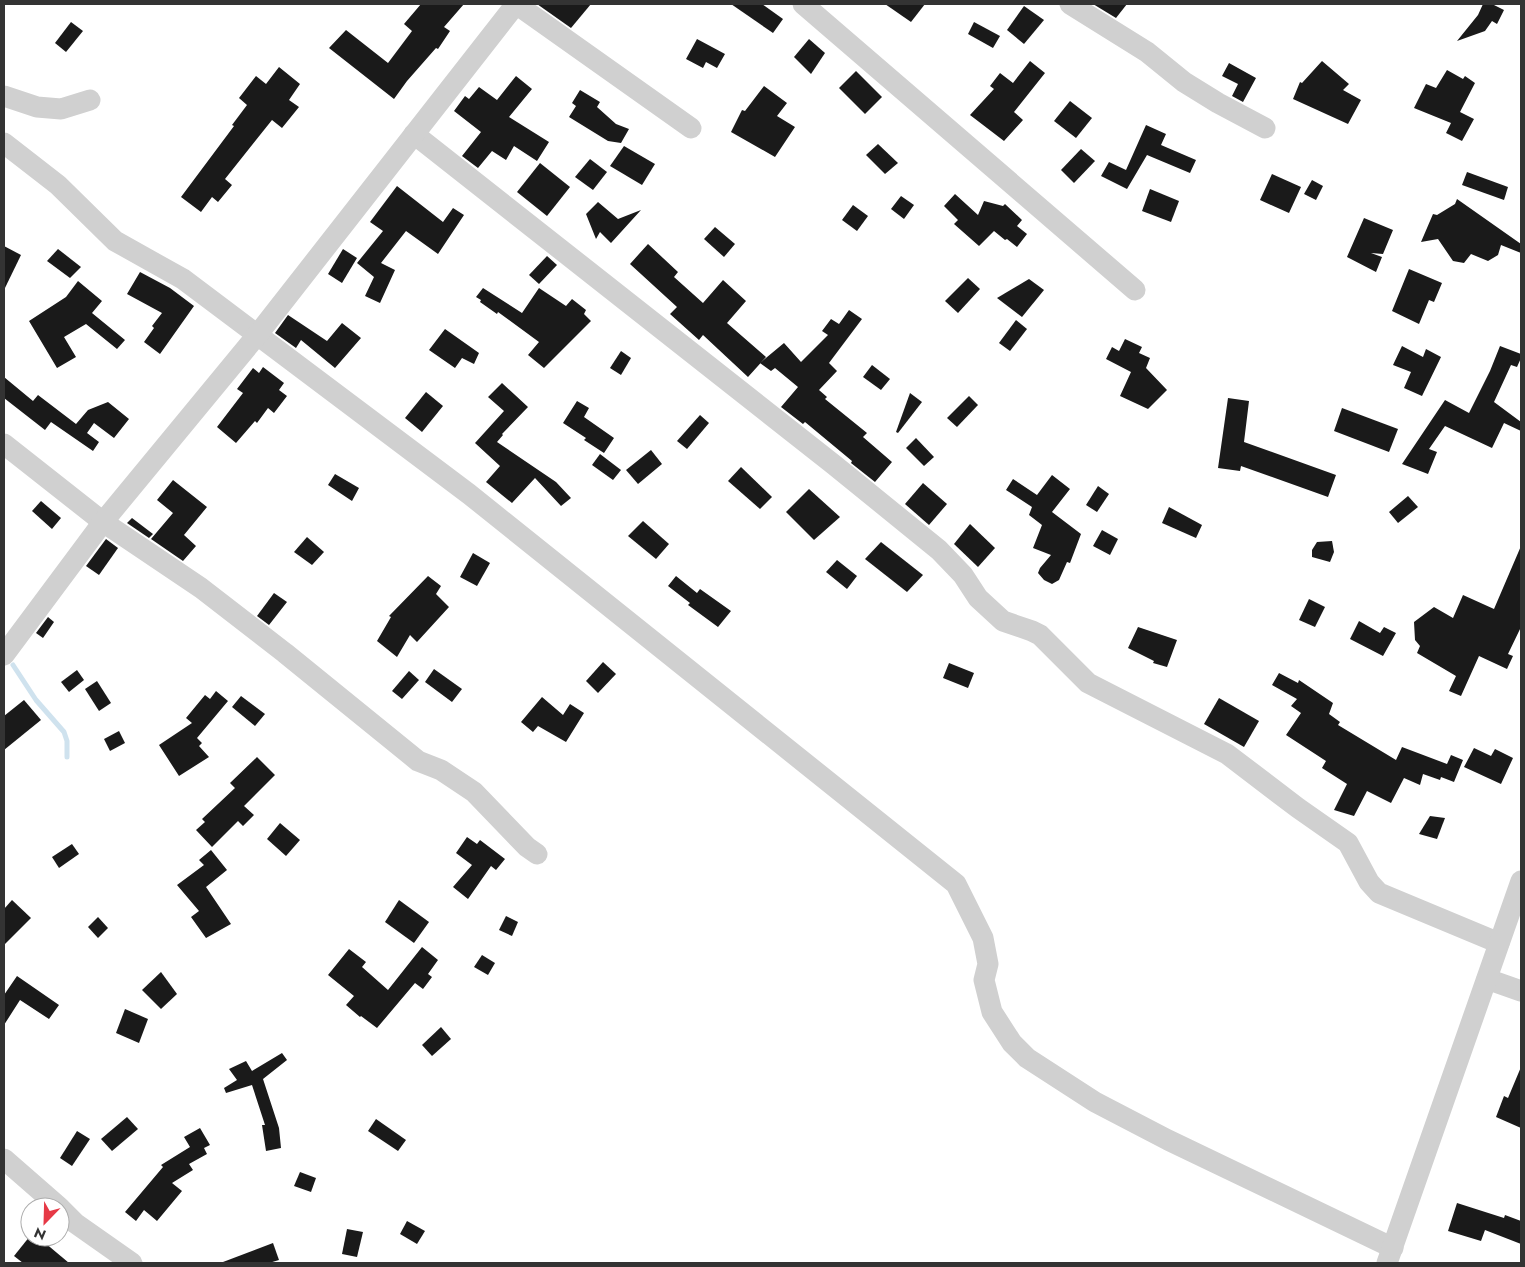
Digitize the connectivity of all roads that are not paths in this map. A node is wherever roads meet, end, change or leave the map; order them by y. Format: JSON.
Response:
{"nodes":[{"id":1,"x":516,"y":4,"type":"edge"},
{"id":2,"x":803,"y":4,"type":"edge"},
{"id":3,"x":1070,"y":4,"type":"edge"},
{"id":4,"x":4,"y":96,"type":"edge"},
{"id":5,"x":90,"y":100,"type":"dead end"},
{"id":6,"x":690,"y":128,"type":"dead end"},
{"id":7,"x":1265,"y":128,"type":"dead end"},
{"id":8,"x":414,"y":134,"type":"junction"},
{"id":9,"x":4,"y":143,"type":"edge"},
{"id":10,"x":1135,"y":290,"type":"dead end"},
{"id":11,"x":258,"y":334,"type":"junction"},
{"id":12,"x":4,"y":444,"type":"edge"},
{"id":13,"x":103,"y":522,"type":"junction"},
{"id":14,"x":4,"y":655,"type":"edge"},
{"id":15,"x":537,"y":854,"type":"dead end"},
{"id":16,"x":1521,"y":880,"type":"edge"},
{"id":17,"x":1499,"y":943,"type":"junction"},
{"id":18,"x":1487,"y":979,"type":"junction"},
{"id":19,"x":1521,"y":991,"type":"edge"},
{"id":20,"x":4,"y":1159,"type":"edge"},
{"id":21,"x":48,"y":1197,"type":"edge"},
{"id":22,"x":70,"y":1218,"type":"edge"},
{"id":23,"x":1390,"y":1256,"type":"edge"},
{"id":24,"x":132,"y":1263,"type":"edge"}],
"edges":[{"from":1,"to":6,"type":"street"},
{"from":1,"to":8,"type":"street"},
{"from":2,"to":10,"type":"street"},
{"from":3,"to":7,"type":"street"},
{"from":4,"to":5,"type":"street"},
{"from":8,"to":11,"type":"street"},
{"from":8,"to":17,"type":"street"},
{"from":9,"to":11,"type":"street"},
{"from":11,"to":13,"type":"street"},
{"from":11,"to":23,"type":"street"},
{"from":12,"to":13,"type":"street"},
{"from":13,"to":14,"type":"street"},
{"from":13,"to":15,"type":"street"},
{"from":16,"to":17,"type":"street"},
{"from":17,"to":18,"type":"street"},
{"from":18,"to":19,"type":"street"},
{"from":18,"to":23,"type":"street"},
{"from":20,"to":21,"type":"street"},
{"from":22,"to":24,"type":"street"}]}
